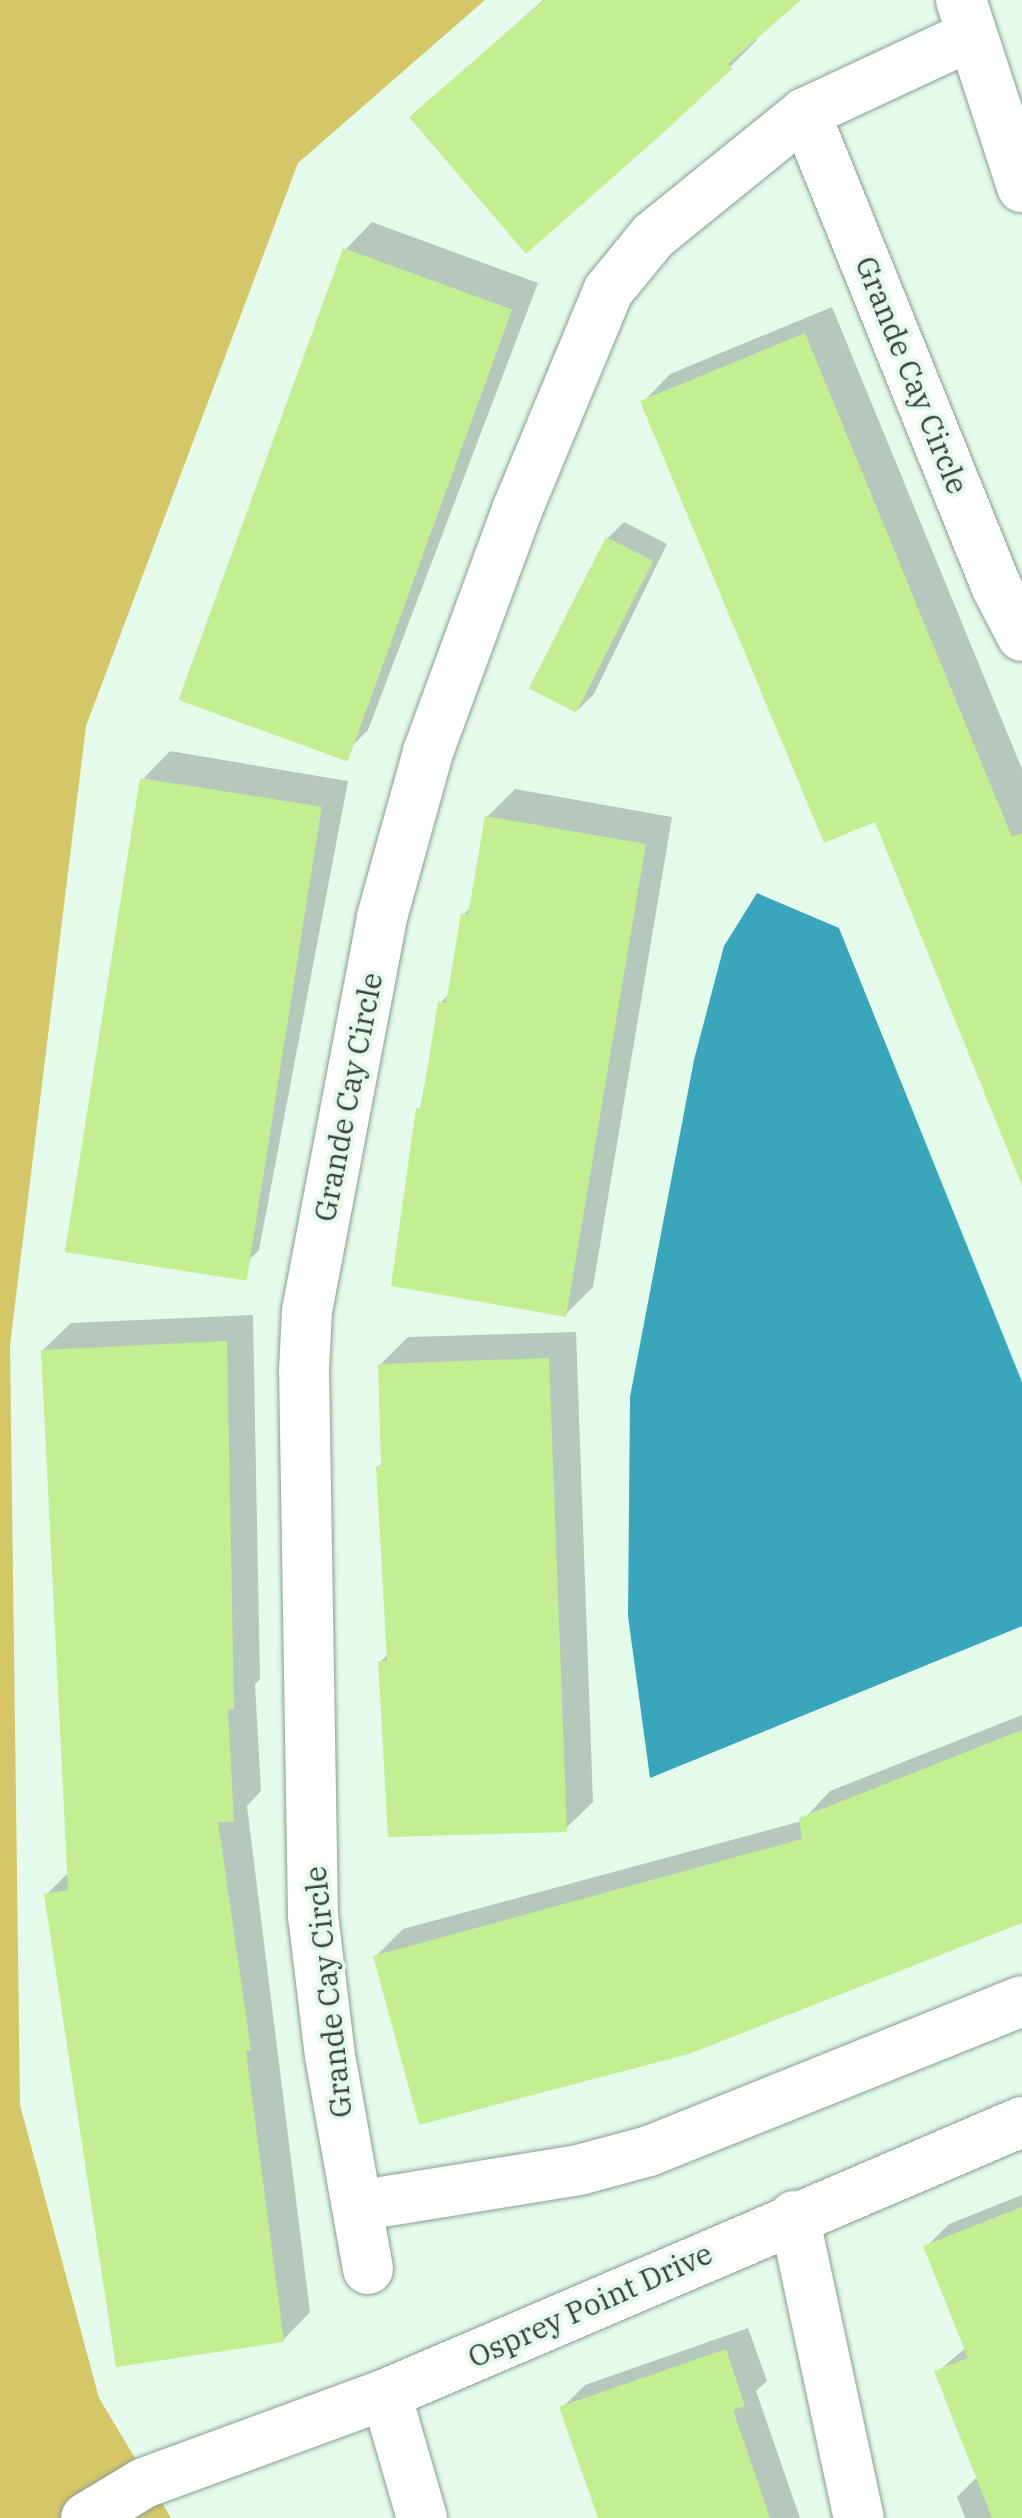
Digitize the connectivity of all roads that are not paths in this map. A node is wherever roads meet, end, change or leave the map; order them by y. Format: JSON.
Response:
{"nodes":[{"id":1,"x":967,"y":17,"type":"edge"},
{"id":2,"x":804,"y":114,"type":"junction"},
{"id":3,"x":1011,"y":118,"type":"edge"},
{"id":4,"x":1022,"y":187,"type":"edge"},
{"id":5,"x":1022,"y":636,"type":"edge"},
{"id":6,"x":1022,"y":2002,"type":"edge"},
{"id":7,"x":1022,"y":2122,"type":"edge"},
{"id":8,"x":357,"y":2206,"type":"junction"},
{"id":9,"x":794,"y":2216,"type":"junction"},
{"id":10,"x":368,"y":2269,"type":"dead end"},
{"id":11,"x":386,"y":2394,"type":"junction"},
{"id":12,"x":86,"y":2518,"type":"edge"},
{"id":13,"x":422,"y":2518,"type":"edge"},
{"id":14,"x":860,"y":2518,"type":"edge"}],
"edges":[{"from":1,"to":2,"type":"street","name":"Grande Cay Circle"},
{"from":1,"to":3,"type":"street"},
{"from":2,"to":5,"type":"street","name":"Grande Cay Circle"},
{"from":2,"to":8,"type":"street","name":"Grande Cay Circle"},
{"from":3,"to":4,"type":"street"},
{"from":6,"to":8,"type":"street"},
{"from":7,"to":9,"type":"street","name":"Osprey Point Drive"},
{"from":8,"to":10,"type":"street","name":"Grande Cay Circle"},
{"from":9,"to":11,"type":"street","name":"Osprey Point Drive"},
{"from":9,"to":14,"type":"street"},
{"from":11,"to":12,"type":"street","name":"Osprey Point Drive"},
{"from":11,"to":13,"type":"street"}]}
